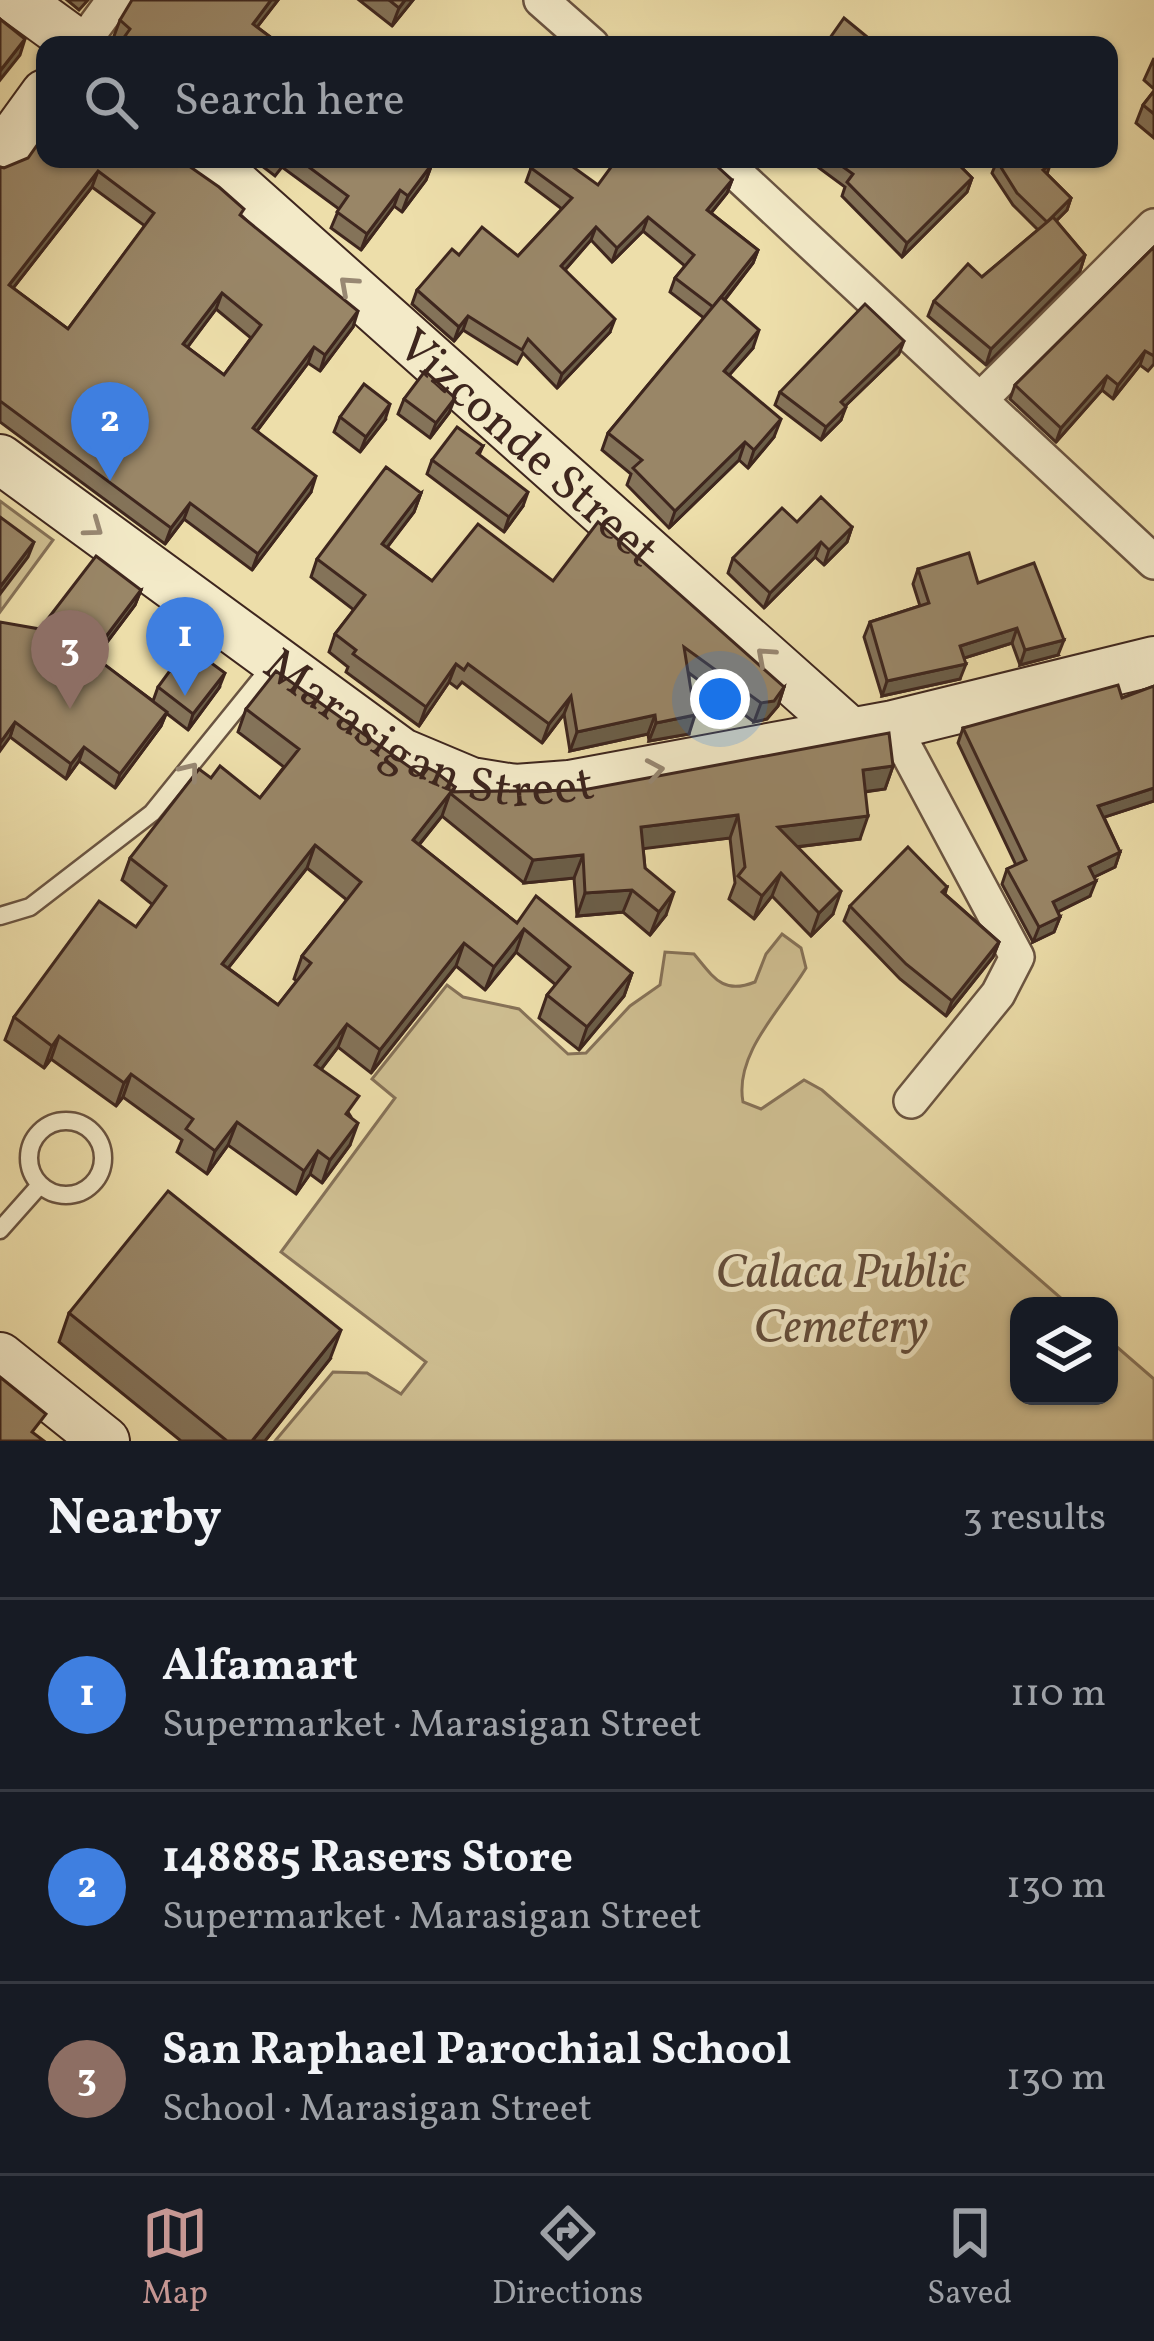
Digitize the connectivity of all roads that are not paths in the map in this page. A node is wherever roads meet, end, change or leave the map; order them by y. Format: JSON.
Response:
{"nodes":[{"id":1,"x":17,"y":0,"type":"edge"},
{"id":2,"x":114,"y":0,"type":"edge"},
{"id":3,"x":541,"y":0,"type":"edge"},
{"id":4,"x":67,"y":36,"type":"edge"},
{"id":5,"x":87,"y":36,"type":"edge"},
{"id":6,"x":582,"y":36,"type":"edge"},
{"id":7,"x":36,"y":106,"type":"edge"},
{"id":8,"x":0,"y":156,"type":"edge"},
{"id":9,"x":217,"y":168,"type":"edge"},
{"id":10,"x":731,"y":168,"type":"edge"},
{"id":11,"x":1154,"y":226,"type":"edge"},
{"id":12,"x":981,"y":400,"type":"junction"},
{"id":13,"x":0,"y":459,"type":"edge"},
{"id":14,"x":1154,"y":562,"type":"edge"},
{"id":15,"x":274,"y":661,"type":"junction"},
{"id":16,"x":1154,"y":661,"type":"edge"},
{"id":17,"x":873,"y":730,"type":"junction"},
{"id":18,"x":0,"y":916,"type":"edge"},
{"id":19,"x":911,"y":1101,"type":"dead end"},
{"id":20,"x":40,"y":1185,"type":"junction"},
{"id":21,"x":0,"y":1230,"type":"edge"},
{"id":22,"x":0,"y":1357,"type":"edge"},
{"id":23,"x":105,"y":1441,"type":"edge"}],
"edges":[{"from":1,"to":4,"type":"street"},
{"from":2,"to":5,"type":"street"},
{"from":3,"to":6,"type":"street"},
{"from":7,"to":8,"type":"street"},
{"from":17,"to":9,"type":"street","name":"Vizconde Street","one_way":true},
{"from":10,"to":12,"type":"street"},
{"from":11,"to":12,"type":"street"},
{"from":12,"to":14,"type":"street"},
{"from":13,"to":15,"type":"street","name":"Marasigan Street","one_way":true},
{"from":15,"to":17,"type":"street","name":"Marasigan Street","one_way":true},
{"from":18,"to":15,"type":"lane","one_way":true},
{"from":16,"to":17,"type":"street","name":"Marasigan Street"},
{"from":17,"to":19,"type":"street"},
{"from":20,"to":20,"type":"lane"},
{"from":20,"to":21,"type":"lane"},
{"from":22,"to":23,"type":"street"}]}
